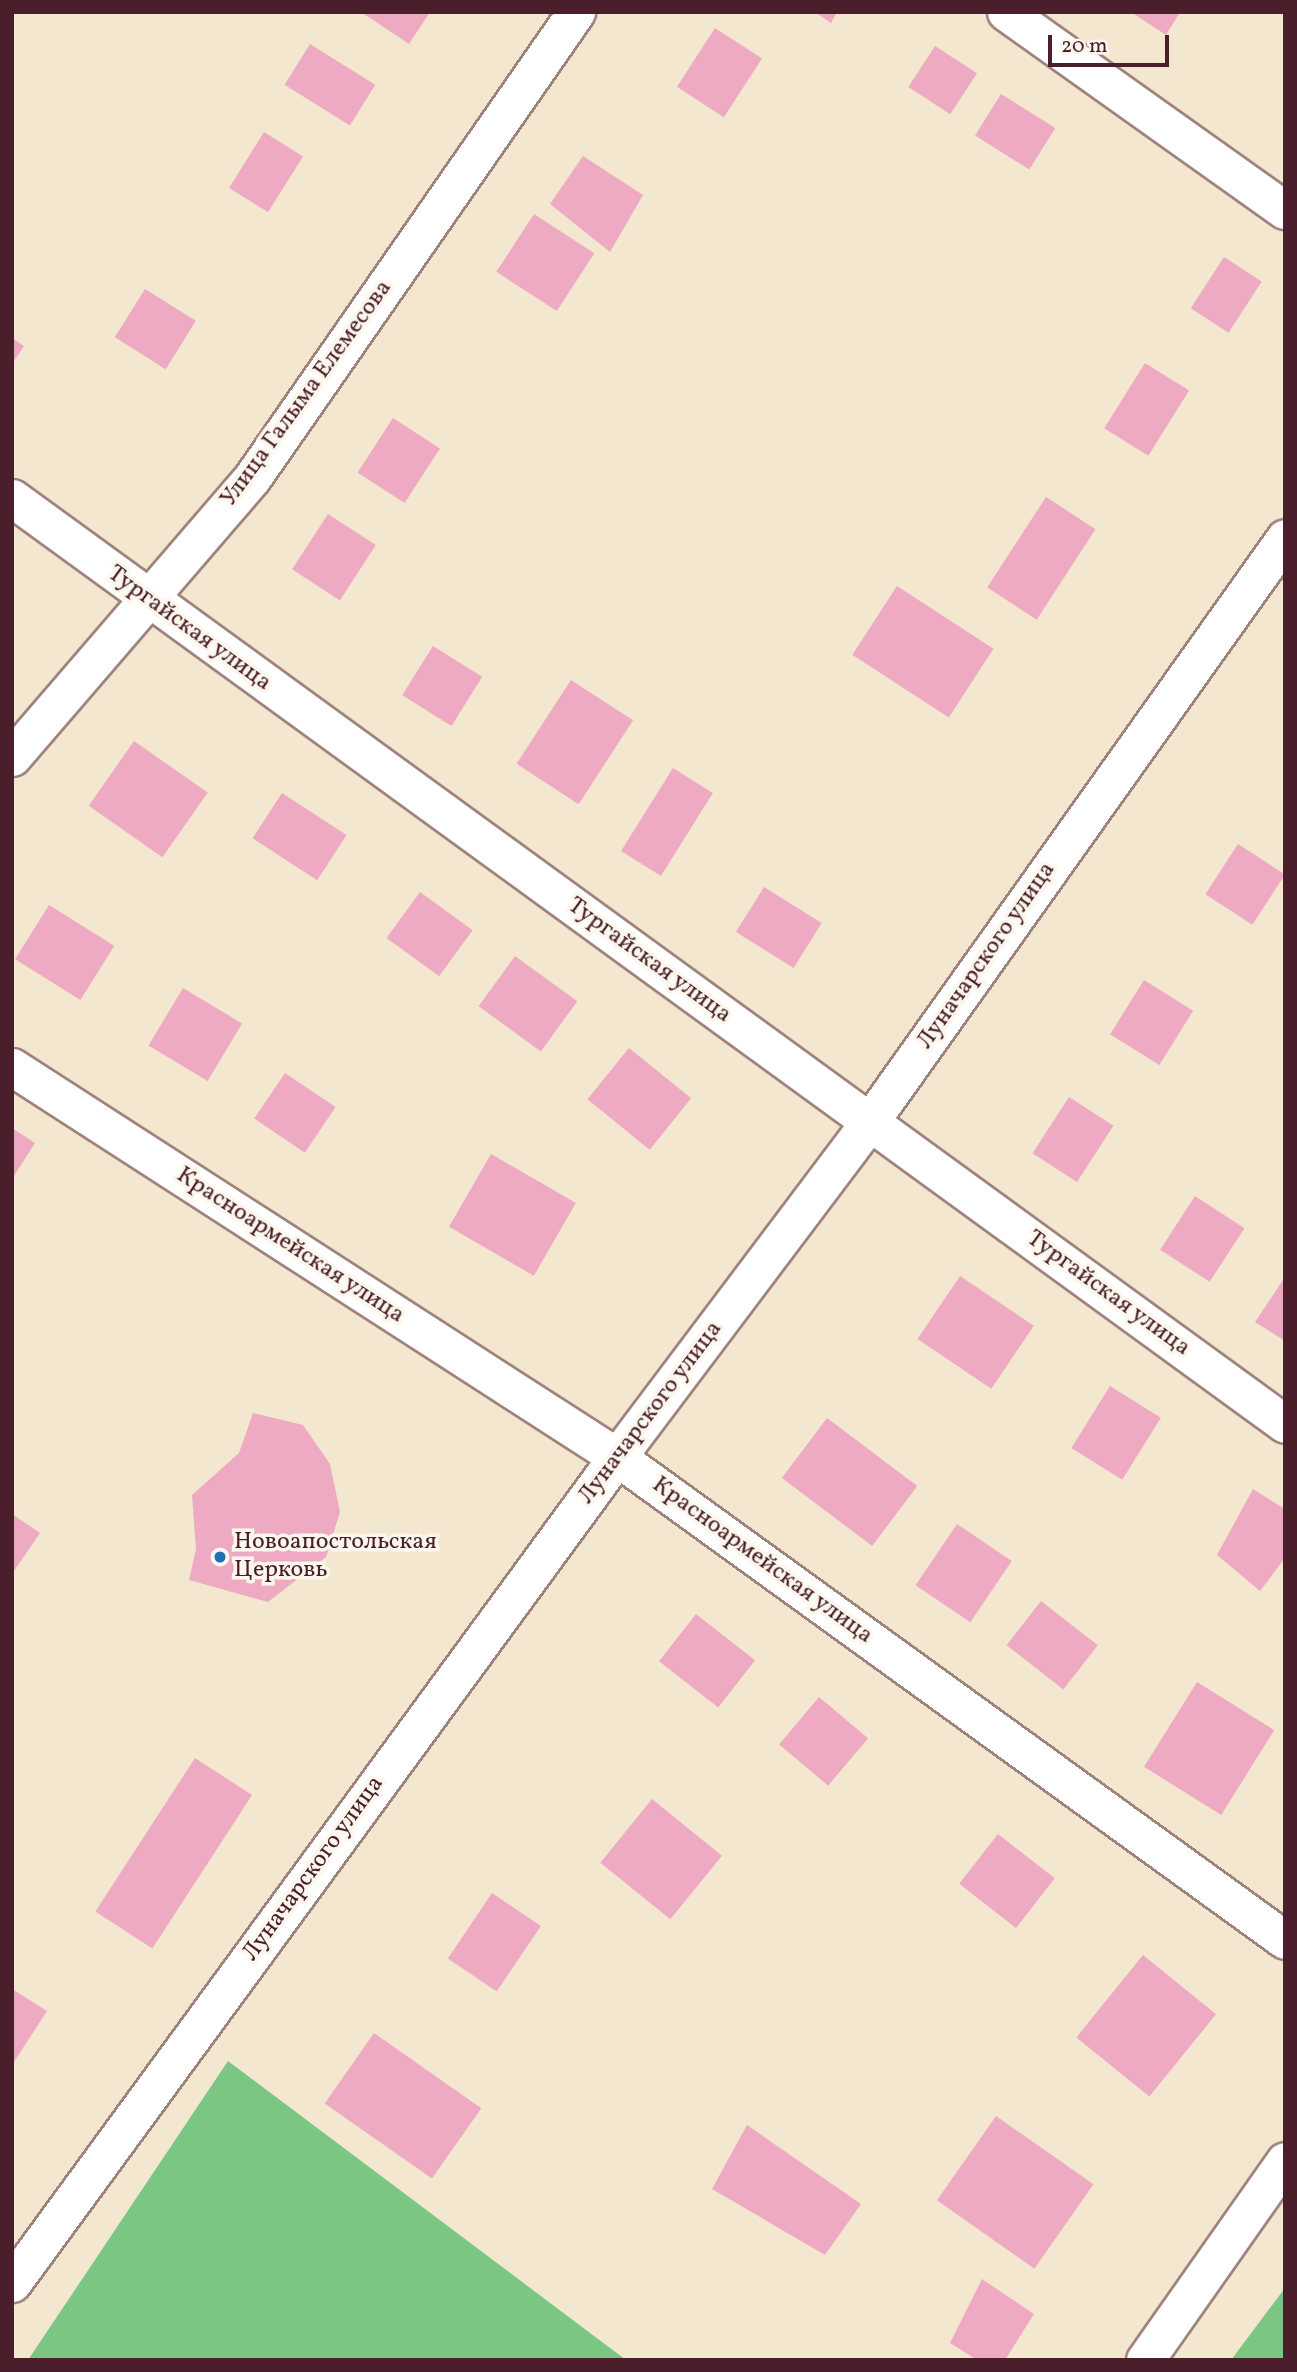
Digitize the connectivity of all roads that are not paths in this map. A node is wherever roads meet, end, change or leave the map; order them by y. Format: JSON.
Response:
{"nodes":[{"id":1,"x":576,"y":12,"type":"edge"},
{"id":2,"x":1006,"y":12,"type":"edge"},
{"id":3,"x":1285,"y":211,"type":"edge"},
{"id":4,"x":12,"y":498,"type":"edge"},
{"id":5,"x":1285,"y":538,"type":"edge"},
{"id":6,"x":145,"y":599,"type":"junction"},
{"id":7,"x":12,"y":757,"type":"edge"},
{"id":8,"x":12,"y":1067,"type":"edge"},
{"id":9,"x":871,"y":1120,"type":"junction"},
{"id":10,"x":1285,"y":1424,"type":"edge"},
{"id":11,"x":617,"y":1457,"type":"junction"},
{"id":12,"x":1285,"y":1940,"type":"edge"},
{"id":13,"x":1285,"y":2161,"type":"edge"},
{"id":14,"x":23,"y":2242,"type":"edge"},
{"id":15,"x":12,"y":2283,"type":"edge"},
{"id":16,"x":1145,"y":2360,"type":"edge"}],
"edges":[{"from":1,"to":6,"type":"street","name":"Улица Галыма Елемесова"},
{"from":2,"to":3,"type":"street"},
{"from":4,"to":6,"type":"street","name":"Тургайская улица"},
{"from":5,"to":9,"type":"street","name":"Луначарского улица"},
{"from":6,"to":7,"type":"street","name":"Улица Галыма Елемесова"},
{"from":6,"to":9,"type":"street","name":"Тургайская улица"},
{"from":8,"to":11,"type":"street","name":"Красноармейская улица"},
{"from":9,"to":10,"type":"street","name":"Тургайская улица"},
{"from":9,"to":11,"type":"street","name":"Луначарского улица"},
{"from":11,"to":12,"type":"street","name":"Красноармейская улица"},
{"from":11,"to":14,"type":"street","name":"Луначарского улица"},
{"from":13,"to":16,"type":"street"},
{"from":14,"to":15,"type":"street","name":"Луначарского улица"}]}
